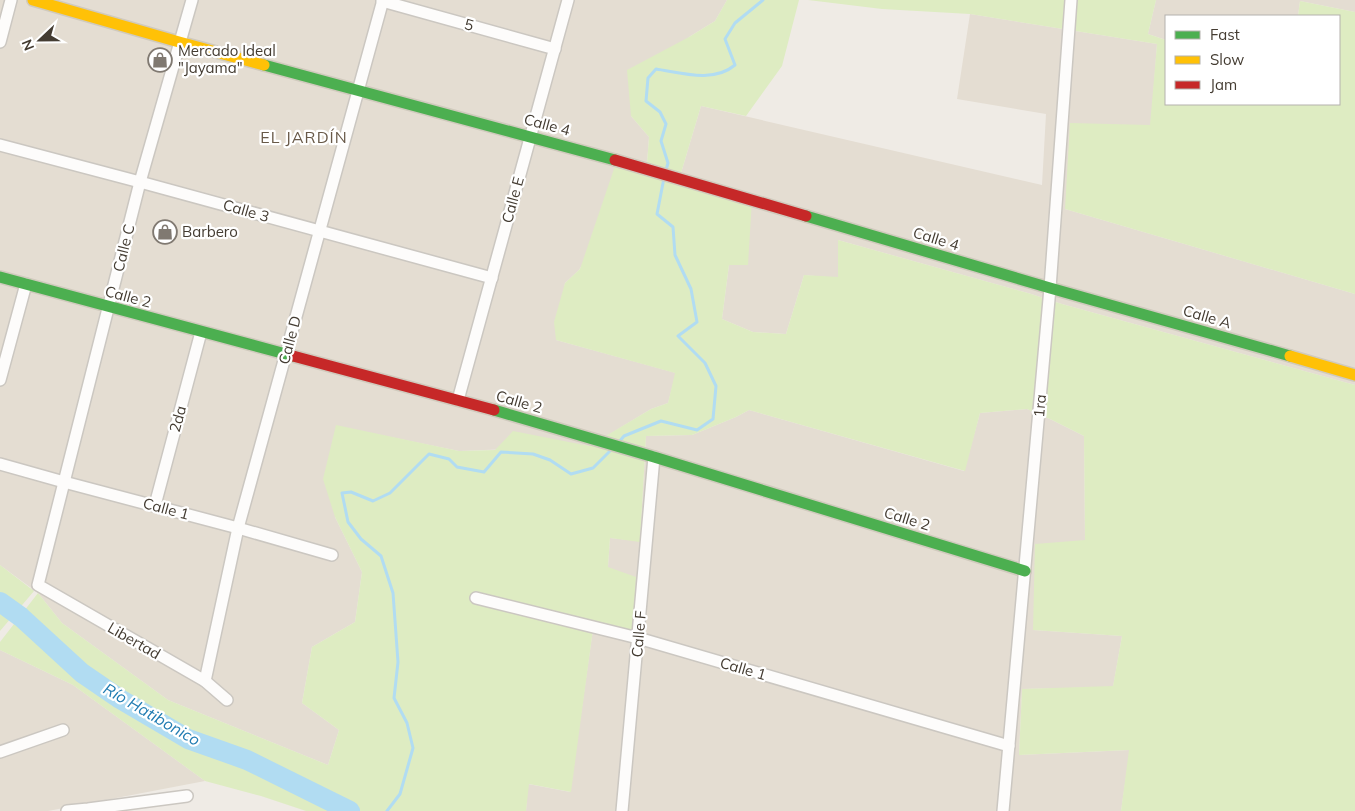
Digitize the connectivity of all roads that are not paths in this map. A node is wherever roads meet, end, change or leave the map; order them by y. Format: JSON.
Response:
{"nodes":[{"id":1,"x":11,"y":0,"type":"edge"},
{"id":2,"x":33,"y":0,"type":"edge"},
{"id":3,"x":192,"y":0,"type":"edge"},
{"id":4,"x":383,"y":0,"type":"edge"},
{"id":5,"x":568,"y":0,"type":"edge"},
{"id":6,"x":1071,"y":0,"type":"edge"},
{"id":7,"x":0,"y":42,"type":"edge"},
{"id":8,"x":179,"y":42,"type":"junction"},
{"id":9,"x":555,"y":49,"type":"junction"},
{"id":10,"x":357,"y":90,"type":"junction"},
{"id":11,"x":531,"y":136,"type":"junction"},
{"id":12,"x":0,"y":144,"type":"edge"},
{"id":13,"x":140,"y":182,"type":"junction"},
{"id":14,"x":320,"y":232,"type":"junction"},
{"id":15,"x":0,"y":277,"type":"edge"},
{"id":16,"x":492,"y":278,"type":"junction"},
{"id":17,"x":26,"y":284,"type":"junction"},
{"id":18,"x":1050,"y":288,"type":"junction"},
{"id":19,"x":109,"y":307,"type":"junction"},
{"id":20,"x":201,"y":332,"type":"junction"},
{"id":21,"x":286,"y":355,"type":"junction"},
{"id":22,"x":1355,"y":375,"type":"edge"},
{"id":23,"x":0,"y":380,"type":"edge"},
{"id":24,"x":458,"y":400,"type":"junction"},
{"id":25,"x":654,"y":457,"type":"junction"},
{"id":26,"x":0,"y":464,"type":"edge"},
{"id":27,"x":64,"y":482,"type":"junction"},
{"id":28,"x":155,"y":505,"type":"junction"},
{"id":29,"x":238,"y":528,"type":"junction"},
{"id":30,"x":332,"y":555,"type":"dead end"},
{"id":31,"x":1025,"y":571,"type":"junction"},
{"id":32,"x":38,"y":585,"type":"joint"},
{"id":33,"x":476,"y":598,"type":"dead end"},
{"id":34,"x":638,"y":638,"type":"junction"},
{"id":35,"x":204,"y":681,"type":"junction"},
{"id":36,"x":227,"y":700,"type":"dead end"},
{"id":37,"x":63,"y":730,"type":"dead end"},
{"id":38,"x":1009,"y":746,"type":"junction"},
{"id":39,"x":0,"y":752,"type":"edge"},
{"id":40,"x":187,"y":796,"type":"dead end"},
{"id":41,"x":67,"y":811,"type":"edge"},
{"id":42,"x":622,"y":811,"type":"edge"},
{"id":43,"x":1003,"y":811,"type":"edge"}],
"edges":[{"from":1,"to":7,"type":"street"},
{"from":2,"to":8,"type":"street","name":"Calle 4"},
{"from":3,"to":8,"type":"street","name":"Calle C"},
{"from":4,"to":9,"type":"street","name":"5"},
{"from":4,"to":10,"type":"street","name":"Calle D"},
{"from":5,"to":9,"type":"street","name":"Calle E"},
{"from":6,"to":18,"type":"street","name":"1ra"},
{"from":8,"to":10,"type":"street","name":"Calle 4"},
{"from":8,"to":13,"type":"street","name":"Calle C"},
{"from":9,"to":11,"type":"street","name":"Calle E"},
{"from":10,"to":11,"type":"street","name":"Calle 4"},
{"from":10,"to":14,"type":"street","name":"Calle D"},
{"from":11,"to":16,"type":"street","name":"Calle E"},
{"from":11,"to":18,"type":"street","name":"Calle 4"},
{"from":12,"to":13,"type":"street","name":"Calle 3"},
{"from":13,"to":14,"type":"street","name":"Calle 3"},
{"from":13,"to":19,"type":"street","name":"Calle C"},
{"from":14,"to":16,"type":"street","name":"Calle 3"},
{"from":14,"to":21,"type":"street","name":"Calle D"},
{"from":15,"to":17,"type":"street","name":"Calle 2"},
{"from":16,"to":24,"type":"street","name":"Calle E"},
{"from":17,"to":19,"type":"street","name":"Calle 2"},
{"from":17,"to":23,"type":"street"},
{"from":18,"to":22,"type":"street","name":"Calle A"},
{"from":18,"to":31,"type":"street","name":"1ra"},
{"from":19,"to":20,"type":"street","name":"Calle 2"},
{"from":19,"to":27,"type":"street","name":"Calle C"},
{"from":20,"to":21,"type":"street","name":"Calle 2"},
{"from":20,"to":28,"type":"street","name":"2da"},
{"from":21,"to":24,"type":"street","name":"Calle 2"},
{"from":21,"to":29,"type":"street","name":"Calle D"},
{"from":24,"to":25,"type":"street","name":"Calle 2"},
{"from":25,"to":31,"type":"street","name":"Calle 2"},
{"from":25,"to":34,"type":"street","name":"Calle F"},
{"from":26,"to":27,"type":"street","name":"Calle 1"},
{"from":27,"to":28,"type":"street","name":"Calle 1"},
{"from":27,"to":32,"type":"street","name":"Calle C"},
{"from":28,"to":29,"type":"street","name":"Calle 1"},
{"from":29,"to":30,"type":"street","name":"Calle 1"},
{"from":29,"to":35,"type":"street","name":"Calle D"},
{"from":31,"to":38,"type":"street","name":"1ra"},
{"from":32,"to":35,"type":"street","name":"Libertad"},
{"from":33,"to":34,"type":"street","name":"Calle 1"},
{"from":34,"to":38,"type":"street","name":"Calle 1"},
{"from":34,"to":42,"type":"street","name":"Calle F"},
{"from":35,"to":36,"type":"street","name":"Libertad"},
{"from":37,"to":39,"type":"street"},
{"from":38,"to":43,"type":"street","name":"1ra"},
{"from":40,"to":41,"type":"street"}]}
